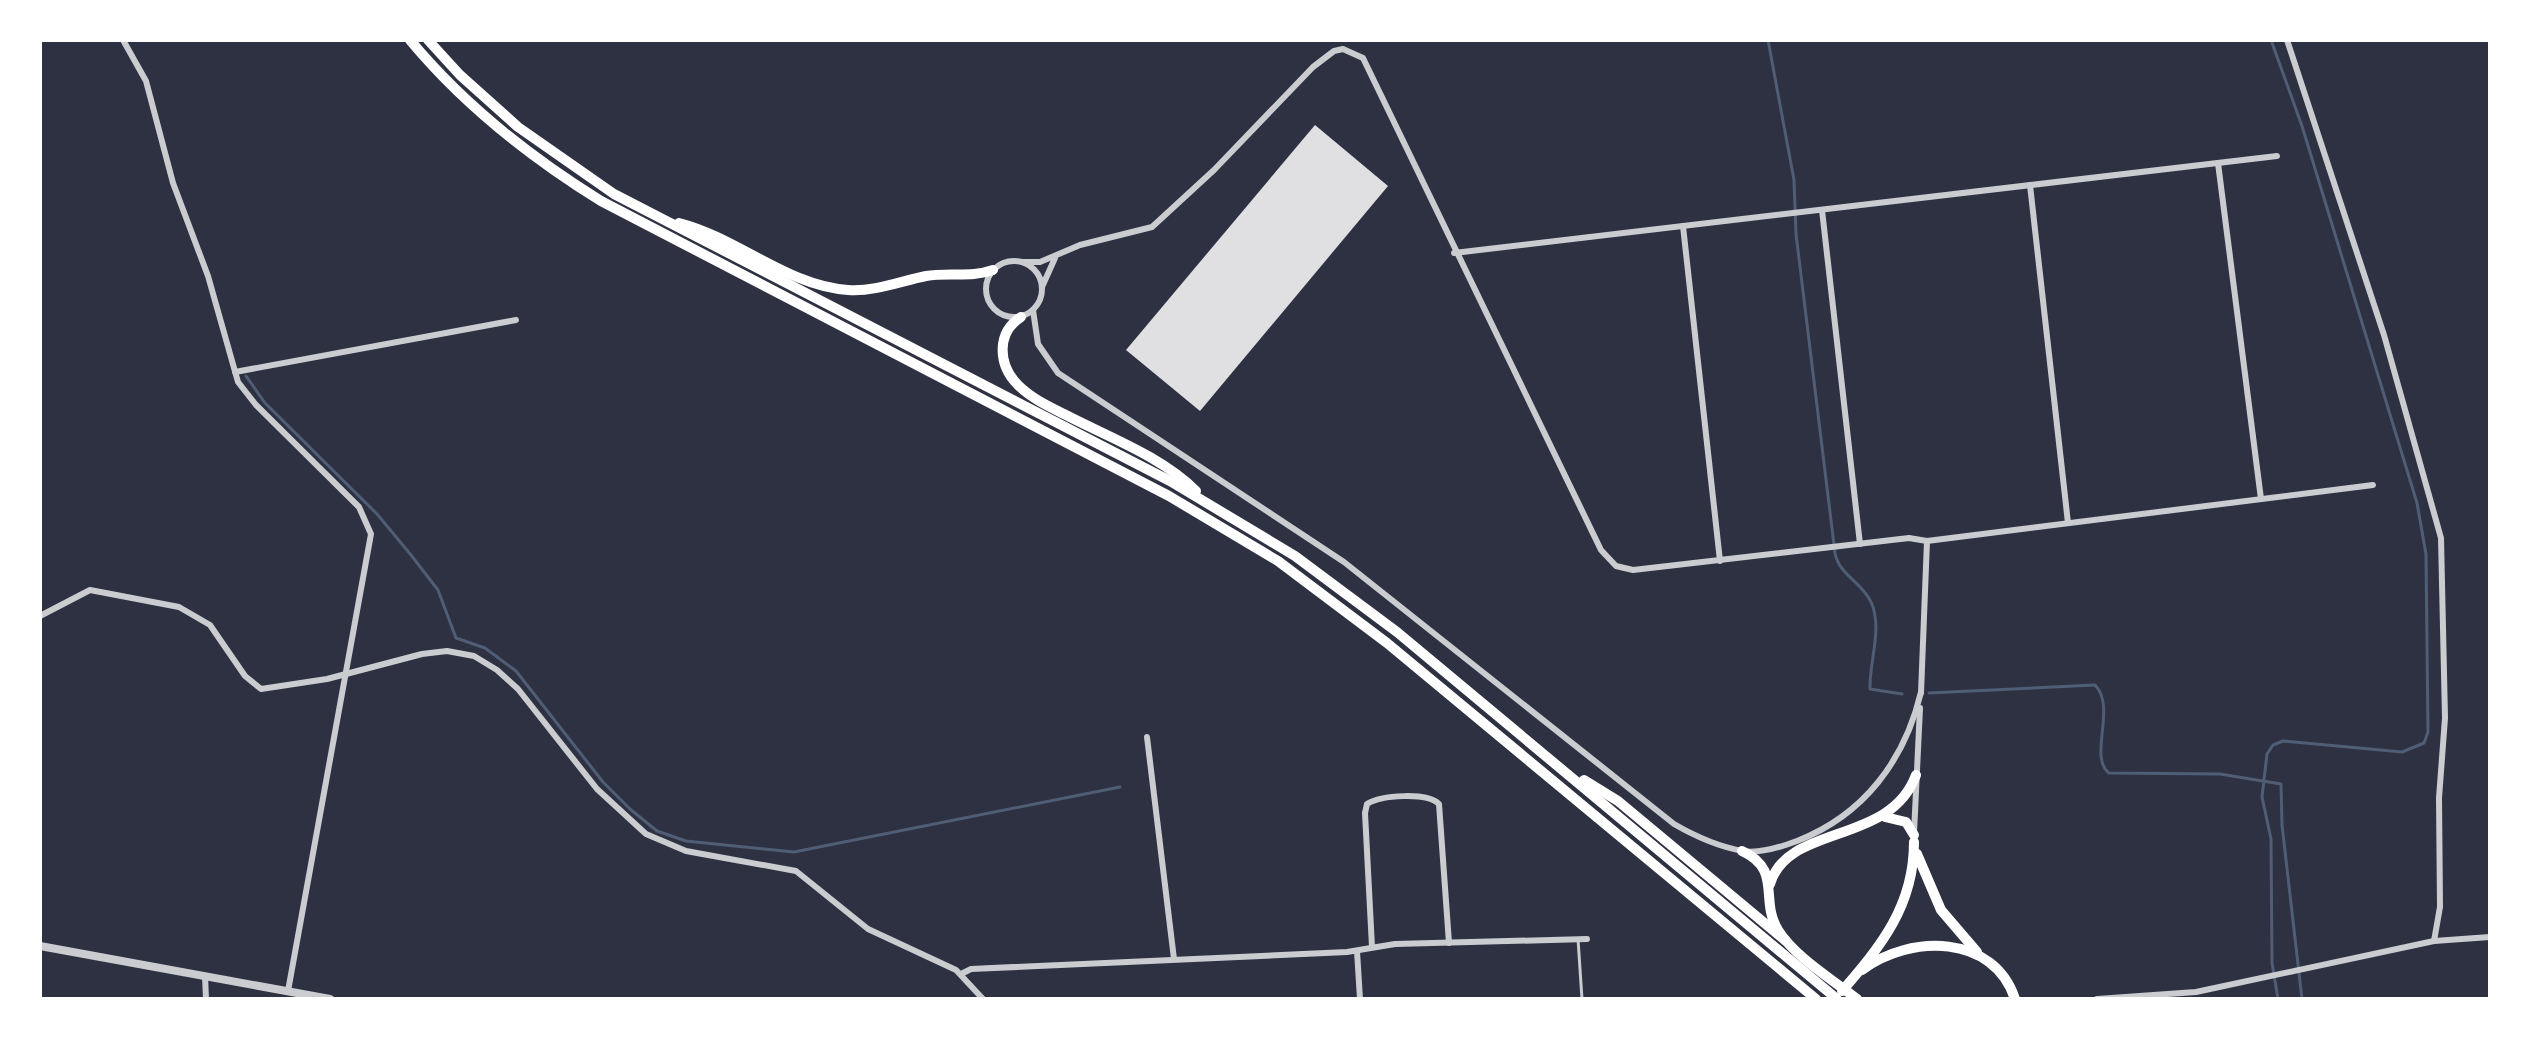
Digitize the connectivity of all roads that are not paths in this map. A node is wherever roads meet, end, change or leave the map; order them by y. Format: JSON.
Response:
{"nodes":[{"id":1,"x":123,"y":40,"type":"edge"},
{"id":2,"x":410,"y":40,"type":"edge"},
{"id":3,"x":428,"y":40,"type":"edge"},
{"id":4,"x":2287,"y":40,"type":"edge"},
{"id":5,"x":2277,"y":156,"type":"dead end"},
{"id":6,"x":2218,"y":163,"type":"junction"},
{"id":7,"x":2030,"y":185,"type":"junction"},
{"id":8,"x":1822,"y":210,"type":"junction"},
{"id":9,"x":660,"y":219,"type":"junction"},
{"id":10,"x":1683,"y":226,"type":"junction"},
{"id":11,"x":1454,"y":253,"type":"junction"},
{"id":12,"x":1055,"y":258,"type":"junction"},
{"id":13,"x":1023,"y":262,"type":"junction"},
{"id":14,"x":993,"y":270,"type":"junction"},
{"id":15,"x":1042,"y":287,"type":"junction"},
{"id":16,"x":1033,"y":310,"type":"junction"},
{"id":17,"x":1021,"y":317,"type":"junction"},
{"id":18,"x":516,"y":320,"type":"dead end"},
{"id":19,"x":235,"y":372,"type":"junction"},
{"id":20,"x":2373,"y":485,"type":"dead end"},
{"id":21,"x":2261,"y":499,"type":"junction"},
{"id":22,"x":1206,"y":501,"type":"junction"},
{"id":23,"x":2068,"y":523,"type":"junction"},
{"id":24,"x":1927,"y":541,"type":"junction"},
{"id":25,"x":1860,"y":544,"type":"junction"},
{"id":26,"x":1720,"y":561,"type":"junction"},
{"id":27,"x":40,"y":616,"type":"edge"},
{"id":28,"x":344,"y":673,"type":"junction"},
{"id":29,"x":1921,"y":692,"type":"junction"},
{"id":30,"x":1147,"y":737,"type":"dead end"},
{"id":31,"x":1916,"y":775,"type":"junction"},
{"id":32,"x":1573,"y":778,"type":"junction"},
{"id":33,"x":1883,"y":817,"type":"junction"},
{"id":34,"x":1914,"y":839,"type":"junction"},
{"id":35,"x":1742,"y":851,"type":"junction"},
{"id":36,"x":1769,"y":889,"type":"junction"},
{"id":37,"x":2490,"y":937,"type":"edge"},
{"id":38,"x":1578,"y":939,"type":"junction"},
{"id":39,"x":1587,"y":939,"type":"dead end"},
{"id":40,"x":1786,"y":941,"type":"junction"},
{"id":41,"x":2434,"y":941,"type":"junction"},
{"id":42,"x":1449,"y":943,"type":"junction"},
{"id":43,"x":40,"y":946,"type":"edge"},
{"id":44,"x":1372,"y":947,"type":"junction"},
{"id":45,"x":1357,"y":951,"type":"junction"},
{"id":46,"x":1985,"y":958,"type":"junction"},
{"id":47,"x":1174,"y":959,"type":"junction"},
{"id":48,"x":1862,"y":970,"type":"junction"},
{"id":49,"x":961,"y":974,"type":"junction"},
{"id":50,"x":205,"y":976,"type":"junction"},
{"id":51,"x":288,"y":991,"type":"junction"},
{"id":52,"x":2014,"y":995,"type":"edge"},
{"id":53,"x":206,"y":999,"type":"edge"},
{"id":54,"x":330,"y":999,"type":"edge"},
{"id":55,"x":983,"y":999,"type":"edge"},
{"id":56,"x":1360,"y":999,"type":"edge"},
{"id":57,"x":1582,"y":999,"type":"edge"},
{"id":58,"x":1816,"y":999,"type":"edge"},
{"id":59,"x":1836,"y":999,"type":"edge"},
{"id":60,"x":1857,"y":999,"type":"edge"},
{"id":61,"x":2025,"y":999,"type":"edge"},
{"id":62,"x":2097,"y":999,"type":"edge"}],
"edges":[{"from":1,"to":19,"type":"street"},
{"from":2,"to":58,"type":"main road"},
{"from":3,"to":9,"type":"main road"},
{"from":4,"to":41,"type":"street"},
{"from":5,"to":6,"type":"street"},
{"from":6,"to":7,"type":"street"},
{"from":6,"to":21,"type":"street"},
{"from":7,"to":8,"type":"street"},
{"from":7,"to":23,"type":"street"},
{"from":8,"to":10,"type":"street"},
{"from":8,"to":25,"type":"street"},
{"from":9,"to":14,"type":"main road"},
{"from":9,"to":22,"type":"main road"},
{"from":10,"to":11,"type":"street"},
{"from":10,"to":26,"type":"street"},
{"from":11,"to":12,"type":"street"},
{"from":11,"to":26,"type":"street"},
{"from":12,"to":13,"type":"street"},
{"from":12,"to":15,"type":"street"},
{"from":13,"to":14,"type":"street"},
{"from":13,"to":15,"type":"street"},
{"from":14,"to":17,"type":"street"},
{"from":15,"to":16,"type":"street"},
{"from":16,"to":17,"type":"street"},
{"from":16,"to":35,"type":"street"},
{"from":17,"to":22,"type":"main road"},
{"from":18,"to":19,"type":"street"},
{"from":19,"to":28,"type":"street"},
{"from":20,"to":21,"type":"street"},
{"from":21,"to":23,"type":"street"},
{"from":22,"to":32,"type":"main road"},
{"from":23,"to":24,"type":"street"},
{"from":24,"to":25,"type":"street"},
{"from":24,"to":29,"type":"street"},
{"from":25,"to":26,"type":"street"},
{"from":27,"to":28,"type":"street"},
{"from":28,"to":49,"type":"street"},
{"from":28,"to":51,"type":"street"},
{"from":29,"to":31,"type":"street"},
{"from":29,"to":35,"type":"street"},
{"from":30,"to":47,"type":"street"},
{"from":31,"to":33,"type":"main road"},
{"from":31,"to":34,"type":"street"},
{"from":32,"to":40,"type":"main road"},
{"from":32,"to":59,"type":"main road"},
{"from":33,"to":34,"type":"main road"},
{"from":33,"to":36,"type":"main road"},
{"from":34,"to":46,"type":"main road"},
{"from":34,"to":48,"type":"main road"},
{"from":35,"to":36,"type":"main road"},
{"from":36,"to":40,"type":"main road"},
{"from":37,"to":41,"type":"street"},
{"from":38,"to":39,"type":"street"},
{"from":38,"to":42,"type":"street"},
{"from":38,"to":57,"type":"lane"},
{"from":40,"to":60,"type":"main road"},
{"from":41,"to":62,"type":"street"},
{"from":42,"to":44,"type":"street"},
{"from":42,"to":44,"type":"street"},
{"from":43,"to":50,"type":"street"},
{"from":44,"to":45,"type":"street"},
{"from":45,"to":47,"type":"street"},
{"from":45,"to":56,"type":"street"},
{"from":46,"to":48,"type":"main road"},
{"from":46,"to":52,"type":"main road"},
{"from":47,"to":49,"type":"street"},
{"from":48,"to":59,"type":"main road"},
{"from":49,"to":55,"type":"street"},
{"from":50,"to":51,"type":"street"},
{"from":50,"to":53,"type":"street"},
{"from":51,"to":54,"type":"street"},
{"from":52,"to":61,"type":"street"}]}
